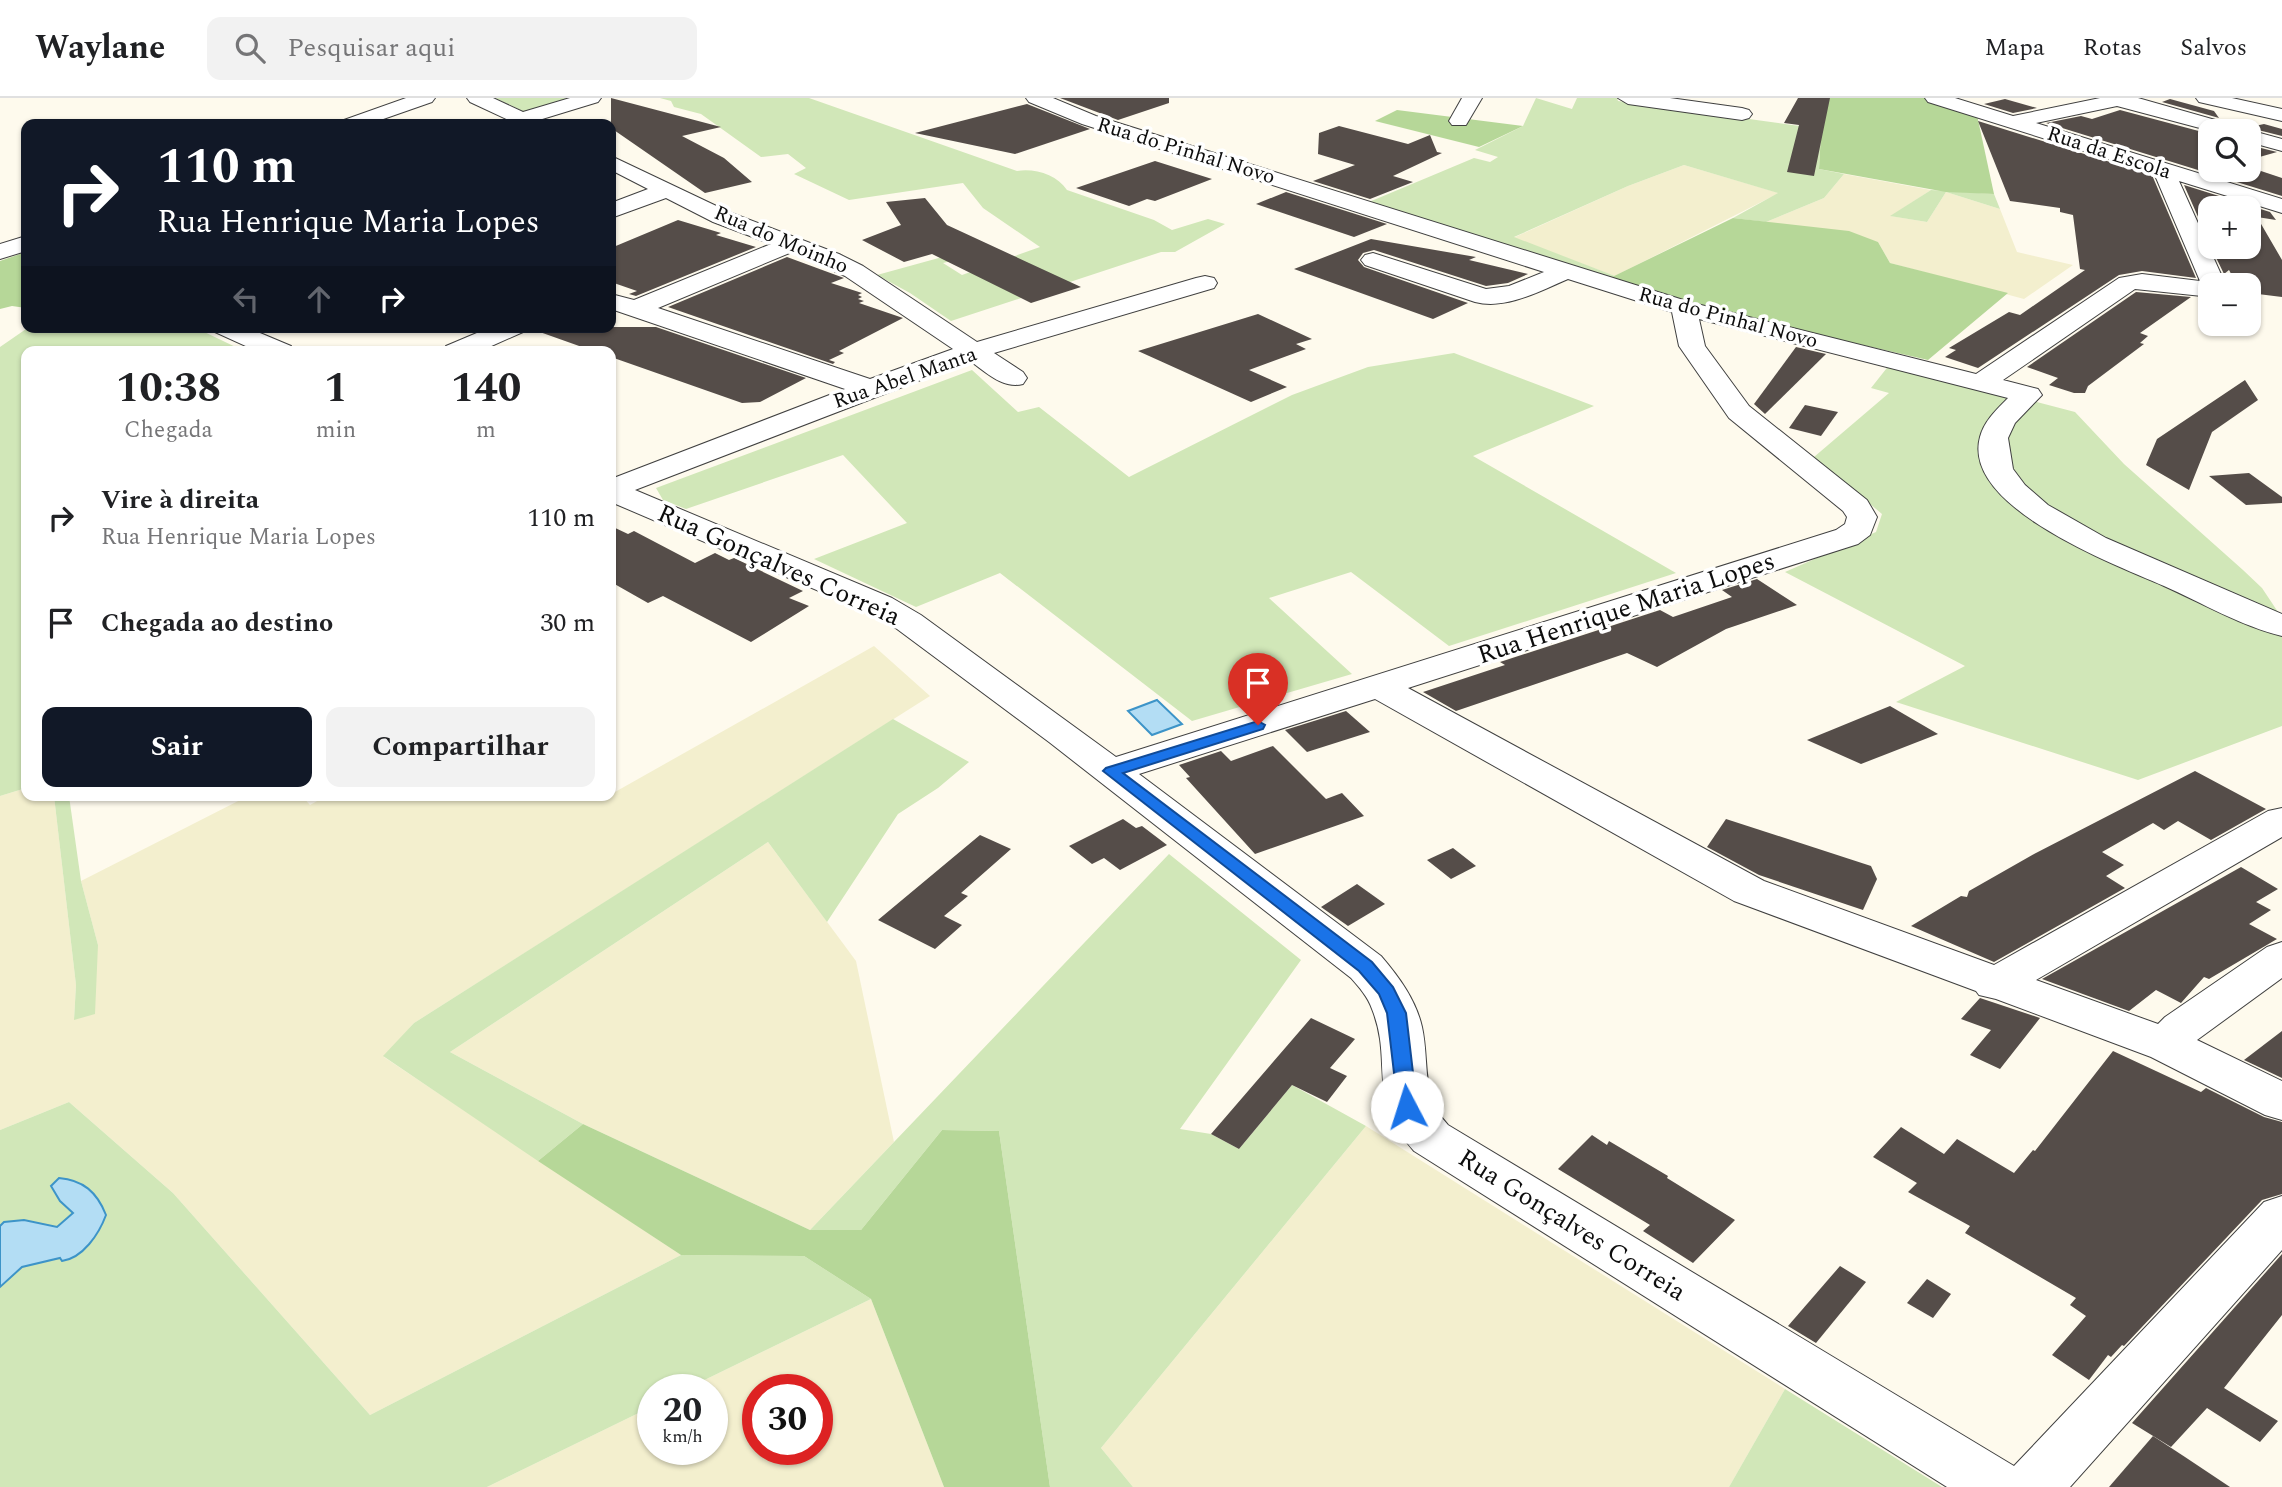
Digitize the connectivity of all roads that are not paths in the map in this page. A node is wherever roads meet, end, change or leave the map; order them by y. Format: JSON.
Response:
{"nodes":[{"id":1,"x":425,"y":98,"type":"edge"},
{"id":2,"x":477,"y":98,"type":"edge"},
{"id":3,"x":591,"y":98,"type":"edge"},
{"id":4,"x":1036,"y":98,"type":"edge"},
{"id":5,"x":1472,"y":98,"type":"edge"},
{"id":6,"x":1628,"y":98,"type":"edge"},
{"id":7,"x":1936,"y":98,"type":"edge"},
{"id":8,"x":2206,"y":98,"type":"edge"},
{"id":9,"x":2122,"y":99,"type":"edge"},
{"id":10,"x":1742,"y":114,"type":"dead end"},
{"id":11,"x":2282,"y":115,"type":"edge"},
{"id":12,"x":365,"y":119,"type":"edge"},
{"id":13,"x":520,"y":119,"type":"edge"},
{"id":14,"x":534,"y":119,"type":"edge"},
{"id":15,"x":1459,"y":121,"type":"dead end"},
{"id":16,"x":2198,"y":121,"type":"edge"},
{"id":17,"x":2012,"y":122,"type":"junction"},
{"id":18,"x":2261,"y":139,"type":"edge"},
{"id":19,"x":2282,"y":145,"type":"edge"},
{"id":20,"x":2163,"y":170,"type":"junction"},
{"id":21,"x":617,"y":172,"type":"edge"},
{"id":22,"x":666,"y":190,"type":"junction"},
{"id":23,"x":2282,"y":206,"type":"edge"},
{"id":24,"x":616,"y":209,"type":"edge"},
{"id":25,"x":19,"y":243,"type":"edge"},
{"id":26,"x":790,"y":245,"type":"junction"},
{"id":27,"x":0,"y":252,"type":"edge"},
{"id":28,"x":1373,"y":260,"type":"dead end"},
{"id":29,"x":1566,"y":271,"type":"junction"},
{"id":30,"x":2209,"y":273,"type":"edge"},
{"id":31,"x":1205,"y":283,"type":"dead end"},
{"id":32,"x":2198,"y":288,"type":"edge"},
{"id":33,"x":623,"y":305,"type":"edge"},
{"id":34,"x":1684,"y":308,"type":"junction"},
{"id":35,"x":237,"y":333,"type":"edge"},
{"id":36,"x":500,"y":333,"type":"edge"},
{"id":37,"x":268,"y":346,"type":"edge"},
{"id":38,"x":469,"y":346,"type":"edge"},
{"id":39,"x":977,"y":352,"type":"junction"},
{"id":40,"x":1013,"y":378,"type":"dead end"},
{"id":41,"x":1981,"y":383,"type":"junction"},
{"id":42,"x":870,"y":388,"type":"junction"},
{"id":43,"x":616,"y":488,"type":"edge"},
{"id":44,"x":616,"y":492,"type":"edge"},
{"id":45,"x":2282,"y":626,"type":"edge"},
{"id":46,"x":1380,"y":687,"type":"junction"},
{"id":47,"x":1111,"y":771,"type":"junction"},
{"id":48,"x":2282,"y":820,"type":"edge"},
{"id":49,"x":2282,"y":957,"type":"edge"},
{"id":50,"x":1994,"y":984,"type":"junction"},
{"id":51,"x":2167,"y":1045,"type":"junction"},
{"id":52,"x":2282,"y":1102,"type":"edge"},
{"id":53,"x":2282,"y":1216,"type":"edge"},
{"id":54,"x":1997,"y":1487,"type":"edge"},
{"id":55,"x":2033,"y":1487,"type":"edge"}],
"edges":[{"from":1,"to":12,"type":"street"},
{"from":2,"to":13,"type":"street"},
{"from":3,"to":14,"type":"street"},
{"from":4,"to":29,"type":"street","name":"Rua do Pinhal Novo"},
{"from":5,"to":15,"type":"street"},
{"from":6,"to":10,"type":"street"},
{"from":7,"to":17,"type":"street","name":"Rua da Escola"},
{"from":8,"to":11,"type":"street"},
{"from":9,"to":16,"type":"street"},
{"from":9,"to":17,"type":"street"},
{"from":17,"to":20,"type":"street","name":"Rua da Escola"},
{"from":18,"to":19,"type":"street"},
{"from":20,"to":23,"type":"street","name":"Rua da Escola"},
{"from":20,"to":30,"type":"street"},
{"from":21,"to":22,"type":"street","name":"Rua do Moinho"},
{"from":22,"to":24,"type":"street"},
{"from":22,"to":26,"type":"street","name":"Rua do Moinho"},
{"from":25,"to":27,"type":"street"},
{"from":26,"to":33,"type":"street"},
{"from":26,"to":39,"type":"street","name":"Rua do Moinho"},
{"from":28,"to":29,"type":"street"},
{"from":29,"to":34,"type":"street","name":"Rua do Pinhal Novo"},
{"from":31,"to":39,"type":"street","name":"Rua Abel Manta"},
{"from":32,"to":41,"type":"street"},
{"from":33,"to":42,"type":"street"},
{"from":34,"to":41,"type":"street","name":"Rua do Pinhal Novo"},
{"from":34,"to":46,"type":"street","name":"Rua Henrique Maria Lopes"},
{"from":35,"to":37,"type":"street"},
{"from":36,"to":38,"type":"street"},
{"from":39,"to":40,"type":"street","name":"Rua do Moinho"},
{"from":39,"to":42,"type":"street","name":"Rua Abel Manta"},
{"from":41,"to":45,"type":"street","name":"Rua do Pinhal Novo"},
{"from":42,"to":43,"type":"street","name":"Rua Abel Manta"},
{"from":44,"to":47,"type":"street","name":"Rua Gonçalves Correia"},
{"from":46,"to":47,"type":"street","name":"Rua Henrique Maria Lopes"},
{"from":46,"to":50,"type":"street"},
{"from":47,"to":54,"type":"street","name":"Rua Gonçalves Correia"},
{"from":48,"to":50,"type":"street"},
{"from":49,"to":51,"type":"street"},
{"from":50,"to":51,"type":"street"},
{"from":51,"to":52,"type":"street"},
{"from":53,"to":55,"type":"street"}]}
